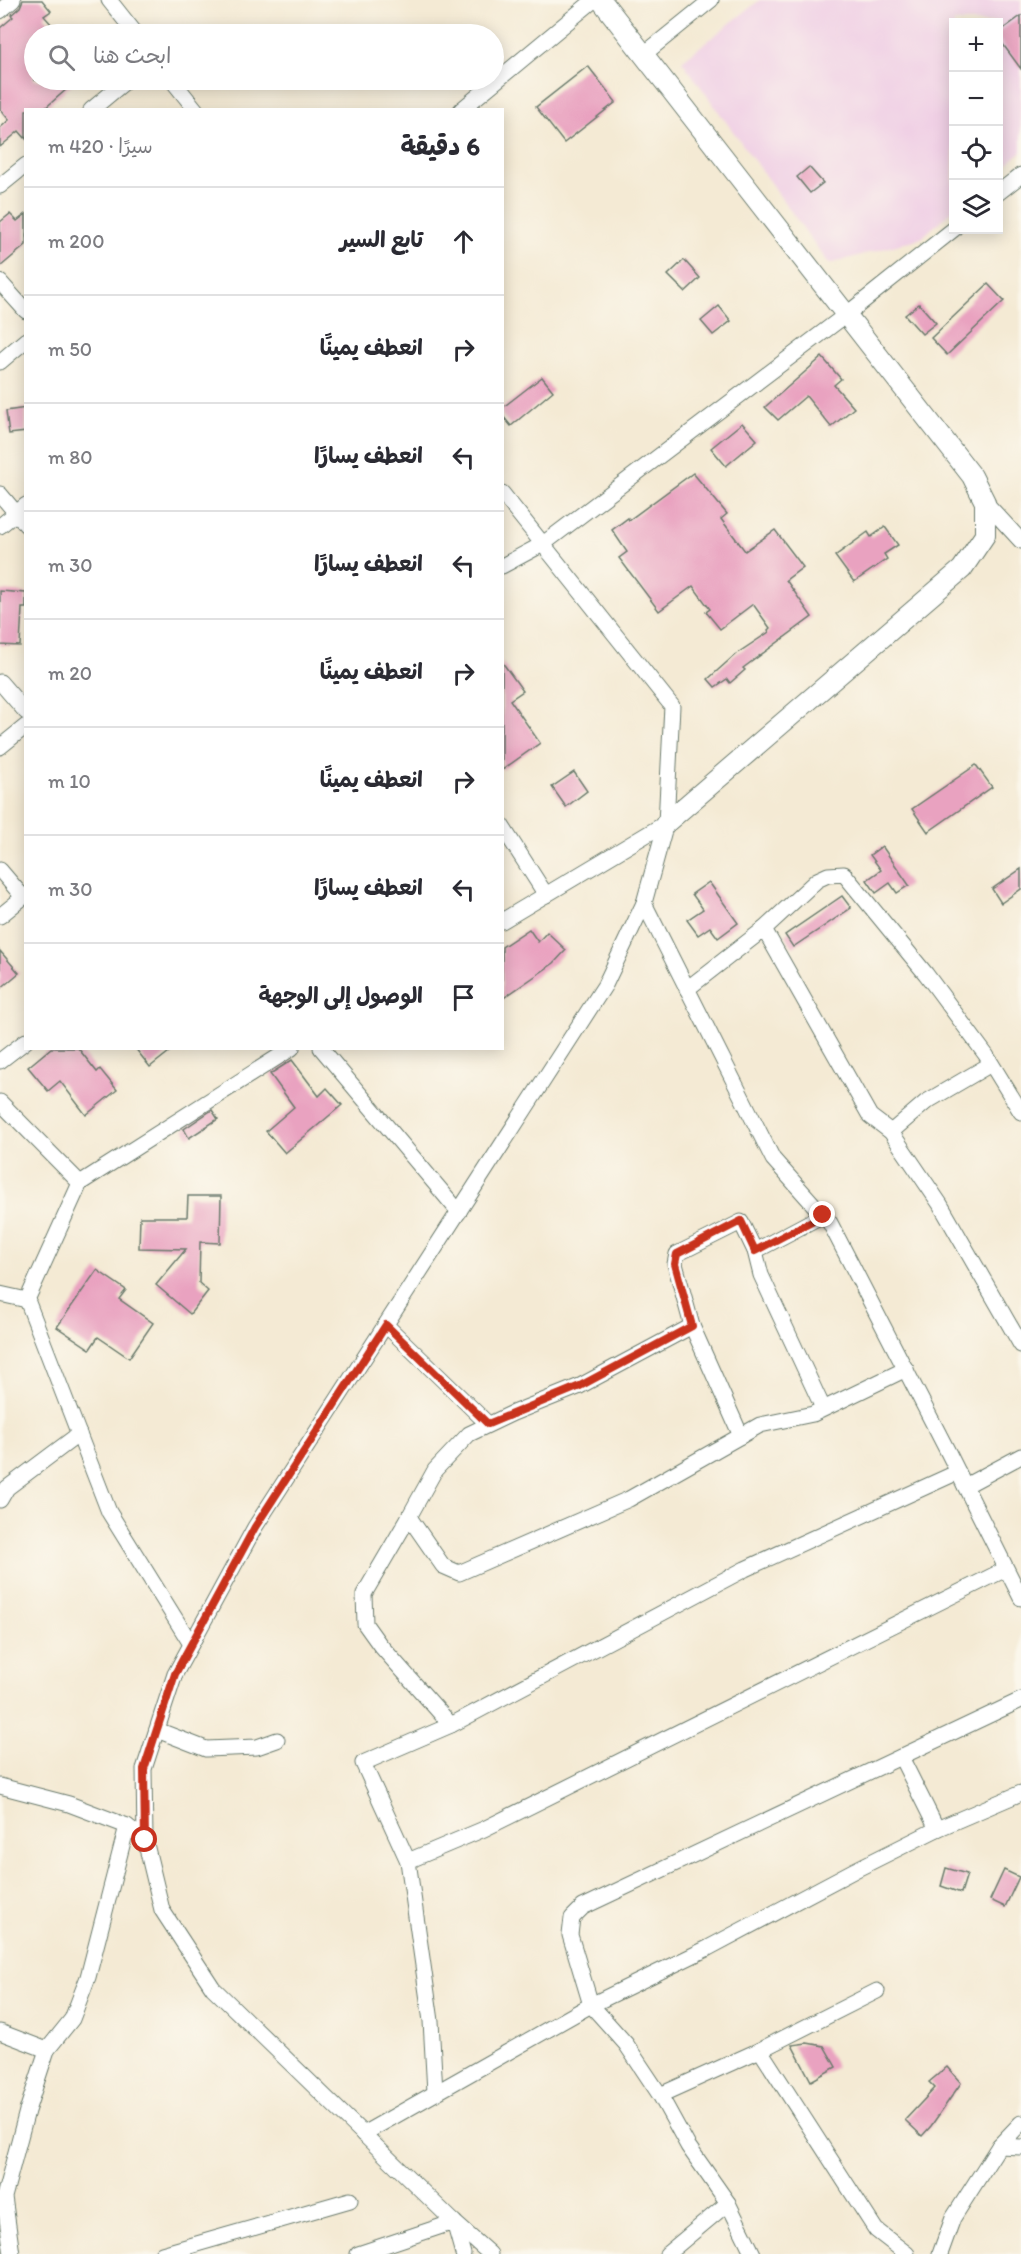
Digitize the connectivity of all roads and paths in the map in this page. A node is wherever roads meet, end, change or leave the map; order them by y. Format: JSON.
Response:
{"nodes":[{"id":1,"x":13,"y":0,"type":"edge"},
{"id":2,"x":109,"y":0,"type":"edge"},
{"id":3,"x":594,"y":0,"type":"edge"},
{"id":4,"x":601,"y":0,"type":"edge"},
{"id":5,"x":711,"y":0,"type":"edge"},
{"id":6,"x":0,"y":11,"type":"edge"},
{"id":7,"x":128,"y":24,"type":"edge"},
{"id":8,"x":643,"y":55,"type":"junction"},
{"id":9,"x":504,"y":74,"type":"edge"},
{"id":10,"x":115,"y":90,"type":"edge"},
{"id":11,"x":180,"y":90,"type":"edge"},
{"id":12,"x":485,"y":90,"type":"edge"},
{"id":13,"x":93,"y":108,"type":"edge"},
{"id":14,"x":194,"y":108,"type":"edge"},
{"id":15,"x":463,"y":108,"type":"edge"},
{"id":16,"x":24,"y":167,"type":"edge"},
{"id":17,"x":1021,"y":175,"type":"edge"},
{"id":18,"x":0,"y":186,"type":"edge"},
{"id":19,"x":1003,"y":190,"type":"edge"},
{"id":20,"x":949,"y":233,"type":"edge"},
{"id":21,"x":0,"y":282,"type":"edge"},
{"id":22,"x":24,"y":309,"type":"edge"},
{"id":23,"x":848,"y":314,"type":"junction"},
{"id":24,"x":24,"y":342,"type":"edge"},
{"id":25,"x":0,"y":362,"type":"edge"},
{"id":26,"x":0,"y":494,"type":"edge"},
{"id":27,"x":504,"y":495,"type":"edge"},
{"id":28,"x":986,"y":502,"type":"junction"},
{"id":29,"x":20,"y":509,"type":"edge"},
{"id":30,"x":0,"y":526,"type":"edge"},
{"id":31,"x":1021,"y":541,"type":"edge"},
{"id":32,"x":543,"y":544,"type":"junction"},
{"id":33,"x":504,"y":565,"type":"edge"},
{"id":34,"x":0,"y":682,"type":"edge"},
{"id":35,"x":24,"y":710,"type":"edge"},
{"id":36,"x":24,"y":728,"type":"edge"},
{"id":37,"x":0,"y":747,"type":"edge"},
{"id":38,"x":666,"y":823,"type":"junction"},
{"id":39,"x":504,"y":829,"type":"edge"},
{"id":40,"x":0,"y":870,"type":"edge"},
{"id":41,"x":546,"y":895,"type":"junction"},
{"id":42,"x":24,"y":896,"type":"edge"},
{"id":43,"x":644,"y":903,"type":"junction"},
{"id":44,"x":0,"y":916,"type":"edge"},
{"id":45,"x":504,"y":920,"type":"edge"},
{"id":46,"x":764,"y":929,"type":"junction"},
{"id":47,"x":687,"y":989,"type":"junction"},
{"id":48,"x":24,"y":1043,"type":"edge"},
{"id":49,"x":289,"y":1050,"type":"edge"},
{"id":50,"x":323,"y":1050,"type":"edge"},
{"id":51,"x":0,"y":1061,"type":"edge"},
{"id":52,"x":991,"y":1064,"type":"junction"},
{"id":53,"x":0,"y":1102,"type":"edge"},
{"id":54,"x":1021,"y":1112,"type":"edge"},
{"id":55,"x":891,"y":1131,"type":"junction"},
{"id":56,"x":80,"y":1184,"type":"junction"},
{"id":57,"x":459,"y":1212,"type":"junction"},
{"id":58,"x":823,"y":1215,"type":"junction"},
{"id":59,"x":755,"y":1251,"type":"junction"},
{"id":60,"x":0,"y":1294,"type":"edge"},
{"id":61,"x":27,"y":1300,"type":"junction"},
{"id":62,"x":386,"y":1325,"type":"junction"},
{"id":63,"x":692,"y":1326,"type":"junction"},
{"id":64,"x":1021,"y":1345,"type":"edge"},
{"id":65,"x":906,"y":1369,"type":"junction"},
{"id":66,"x":823,"y":1408,"type":"junction"},
{"id":67,"x":488,"y":1424,"type":"junction"},
{"id":68,"x":79,"y":1434,"type":"junction"},
{"id":69,"x":741,"y":1436,"type":"junction"},
{"id":70,"x":1021,"y":1456,"type":"edge"},
{"id":71,"x":958,"y":1472,"type":"junction"},
{"id":72,"x":965,"y":1486,"type":"junction"},
{"id":73,"x":0,"y":1500,"type":"edge"},
{"id":74,"x":410,"y":1517,"type":"junction"},
{"id":75,"x":1006,"y":1569,"type":"junction"},
{"id":76,"x":1021,"y":1598,"type":"edge"},
{"id":77,"x":191,"y":1644,"type":"junction"},
{"id":78,"x":1021,"y":1700,"type":"edge"},
{"id":79,"x":451,"y":1725,"type":"junction"},
{"id":80,"x":157,"y":1730,"type":"junction"},
{"id":81,"x":277,"y":1740,"type":"dead end"},
{"id":82,"x":901,"y":1757,"type":"junction"},
{"id":83,"x":0,"y":1786,"type":"edge"},
{"id":84,"x":1021,"y":1793,"type":"edge"},
{"id":85,"x":128,"y":1826,"type":"junction"},
{"id":86,"x":938,"y":1829,"type":"junction"},
{"id":87,"x":145,"y":1840,"type":"junction"},
{"id":88,"x":408,"y":1861,"type":"junction"},
{"id":89,"x":877,"y":1990,"type":"dead end"},
{"id":90,"x":591,"y":2005,"type":"junction"},
{"id":91,"x":0,"y":2032,"type":"edge"},
{"id":92,"x":47,"y":2050,"type":"junction"},
{"id":93,"x":760,"y":2050,"type":"junction"},
{"id":94,"x":435,"y":2092,"type":"junction"},
{"id":95,"x":660,"y":2095,"type":"junction"},
{"id":96,"x":1021,"y":2123,"type":"edge"},
{"id":97,"x":363,"y":2134,"type":"junction"},
{"id":98,"x":999,"y":2145,"type":"junction"},
{"id":99,"x":1021,"y":2147,"type":"edge"},
{"id":100,"x":350,"y":2200,"type":"dead end"},
{"id":101,"x":728,"y":2204,"type":"junction"},
{"id":102,"x":454,"y":2222,"type":"junction"},
{"id":103,"x":12,"y":2254,"type":"edge"},
{"id":104,"x":162,"y":2254,"type":"edge"},
{"id":105,"x":358,"y":2254,"type":"edge"},
{"id":106,"x":463,"y":2254,"type":"edge"},
{"id":107,"x":490,"y":2254,"type":"edge"},
{"id":108,"x":666,"y":2254,"type":"edge"},
{"id":109,"x":753,"y":2254,"type":"edge"},
{"id":110,"x":908,"y":2254,"type":"edge"},
{"id":111,"x":940,"y":2254,"type":"edge"}],
"edges":[{"from":1,"to":6,"type":"street"},
{"from":2,"to":7,"type":"street"},
{"from":3,"to":9,"type":"street"},
{"from":4,"to":8,"type":"street"},
{"from":5,"to":8,"type":"street"},
{"from":8,"to":23,"type":"street"},
{"from":10,"to":13,"type":"street"},
{"from":11,"to":14,"type":"street"},
{"from":12,"to":15,"type":"street"},
{"from":16,"to":18,"type":"street"},
{"from":17,"to":19,"type":"street"},
{"from":20,"to":23,"type":"street"},
{"from":21,"to":22,"type":"street"},
{"from":23,"to":28,"type":"street"},
{"from":23,"to":32,"type":"street"},
{"from":24,"to":25,"type":"street"},
{"from":26,"to":29,"type":"street"},
{"from":27,"to":32,"type":"street"},
{"from":28,"to":31,"type":"street"},
{"from":28,"to":38,"type":"street"},
{"from":29,"to":30,"type":"street"},
{"from":32,"to":33,"type":"street"},
{"from":32,"to":38,"type":"street"},
{"from":34,"to":35,"type":"street"},
{"from":36,"to":37,"type":"street"},
{"from":38,"to":41,"type":"street"},
{"from":38,"to":43,"type":"street"},
{"from":39,"to":41,"type":"street"},
{"from":40,"to":42,"type":"street"},
{"from":41,"to":45,"type":"street"},
{"from":42,"to":44,"type":"street"},
{"from":43,"to":47,"type":"street"},
{"from":43,"to":57,"type":"street"},
{"from":46,"to":47,"type":"street"},
{"from":46,"to":52,"type":"street"},
{"from":46,"to":55,"type":"street"},
{"from":47,"to":58,"type":"street"},
{"from":48,"to":51,"type":"street"},
{"from":49,"to":56,"type":"street"},
{"from":50,"to":57,"type":"street"},
{"from":52,"to":54,"type":"street"},
{"from":52,"to":55,"type":"street"},
{"from":53,"to":56,"type":"street"},
{"from":55,"to":64,"type":"street"},
{"from":56,"to":61,"type":"street"},
{"from":57,"to":62,"type":"street"},
{"from":58,"to":59,"type":"street"},
{"from":58,"to":65,"type":"street"},
{"from":59,"to":63,"type":"street"},
{"from":59,"to":66,"type":"street"},
{"from":60,"to":61,"type":"street"},
{"from":61,"to":68,"type":"street"},
{"from":62,"to":67,"type":"street"},
{"from":62,"to":77,"type":"street"},
{"from":63,"to":67,"type":"street"},
{"from":63,"to":69,"type":"street"},
{"from":65,"to":66,"type":"street"},
{"from":65,"to":71,"type":"street"},
{"from":66,"to":69,"type":"street"},
{"from":67,"to":74,"type":"street"},
{"from":68,"to":73,"type":"street"},
{"from":68,"to":77,"type":"street"},
{"from":69,"to":74,"type":"street"},
{"from":70,"to":72,"type":"street"},
{"from":71,"to":72,"type":"street"},
{"from":71,"to":79,"type":"street"},
{"from":72,"to":75,"type":"street"},
{"from":74,"to":79,"type":"street"},
{"from":75,"to":76,"type":"street"},
{"from":75,"to":88,"type":"street"},
{"from":77,"to":80,"type":"street"},
{"from":78,"to":82,"type":"street"},
{"from":79,"to":88,"type":"street"},
{"from":80,"to":81,"type":"street"},
{"from":80,"to":87,"type":"street"},
{"from":82,"to":86,"type":"street"},
{"from":82,"to":90,"type":"street"},
{"from":83,"to":85,"type":"street"},
{"from":84,"to":86,"type":"street"},
{"from":85,"to":87,"type":"street"},
{"from":85,"to":92,"type":"street"},
{"from":86,"to":90,"type":"street"},
{"from":87,"to":97,"type":"street"},
{"from":88,"to":94,"type":"street"},
{"from":89,"to":93,"type":"street"},
{"from":90,"to":94,"type":"street"},
{"from":90,"to":95,"type":"street"},
{"from":91,"to":92,"type":"street"},
{"from":92,"to":103,"type":"street"},
{"from":93,"to":95,"type":"street"},
{"from":93,"to":110,"type":"street"},
{"from":94,"to":97,"type":"street"},
{"from":95,"to":101,"type":"street"},
{"from":96,"to":98,"type":"street"},
{"from":97,"to":102,"type":"street"},
{"from":98,"to":99,"type":"street"},
{"from":98,"to":111,"type":"street"},
{"from":100,"to":104,"type":"street"},
{"from":101,"to":108,"type":"street"},
{"from":101,"to":109,"type":"street"},
{"from":102,"to":105,"type":"street"},
{"from":102,"to":106,"type":"street"},
{"from":102,"to":107,"type":"street"}]}
